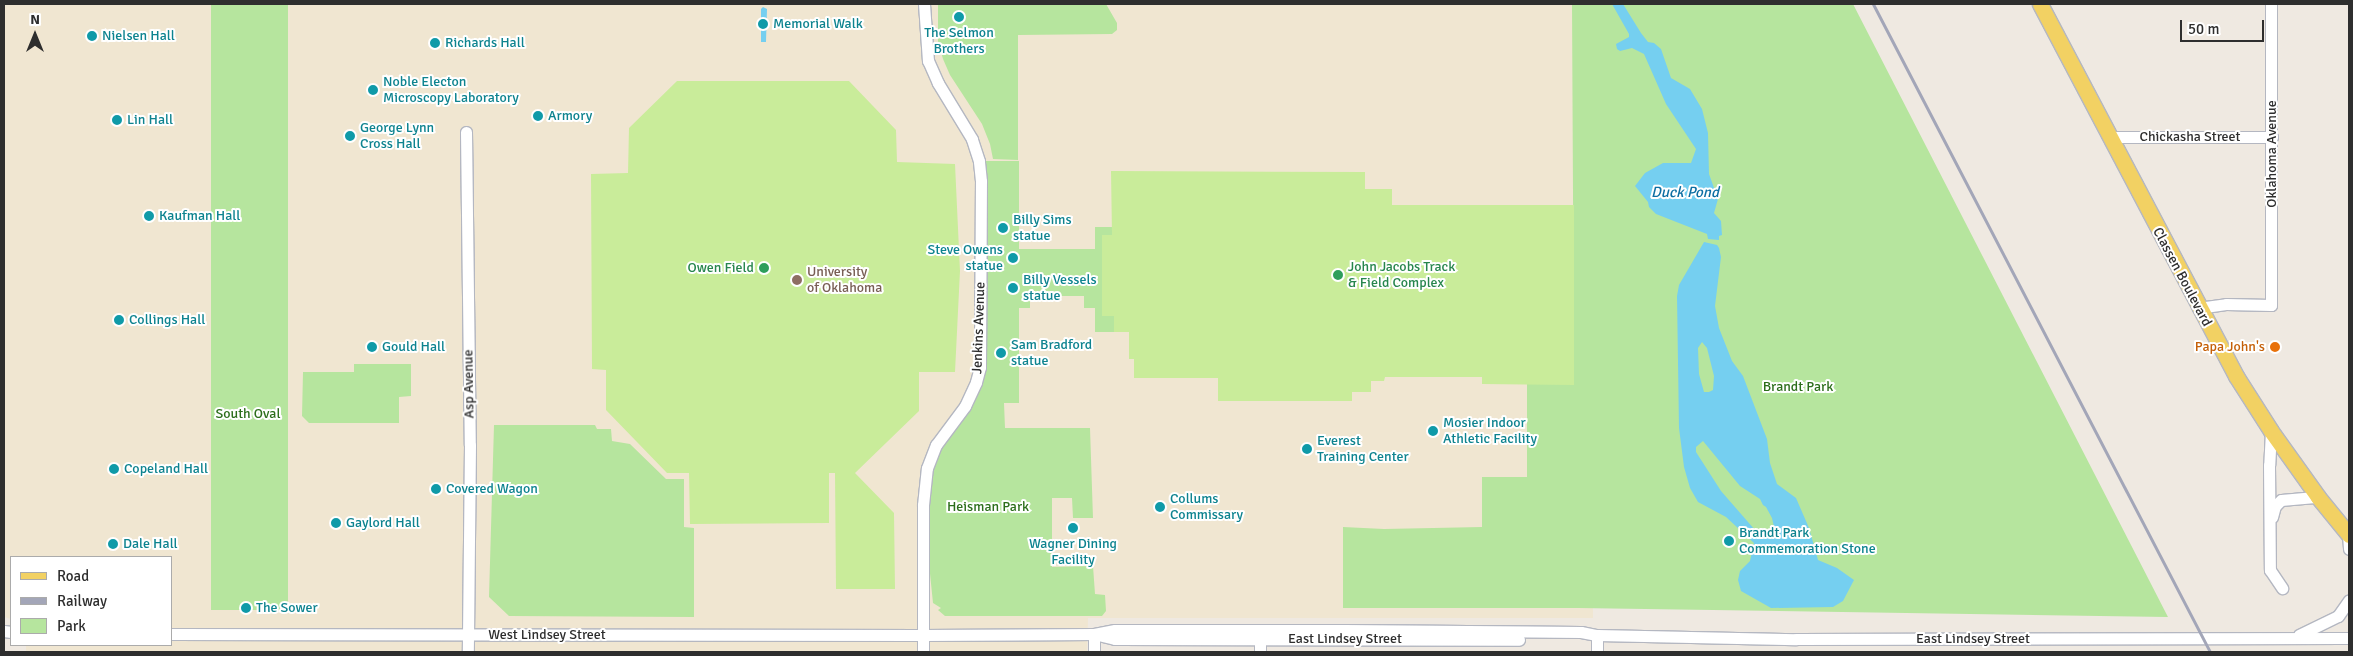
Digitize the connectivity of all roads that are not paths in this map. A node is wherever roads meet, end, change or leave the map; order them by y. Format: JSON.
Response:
{"nodes":[{"id":1,"x":924,"y":4,"type":"edge"},
{"id":2,"x":2040,"y":4,"type":"edge"},
{"id":3,"x":2271,"y":4,"type":"edge"},
{"id":4,"x":466,"y":132,"type":"dead end"},
{"id":5,"x":2109,"y":137,"type":"junction"},
{"id":6,"x":2272,"y":137,"type":"junction"},
{"id":7,"x":2198,"y":308,"type":"junction"},
{"id":8,"x":2270,"y":430,"type":"junction"},
{"id":9,"x":2318,"y":497,"type":"junction"},
{"id":10,"x":2270,"y":521,"type":"junction"},
{"id":11,"x":2349,"y":539,"type":"edge"},
{"id":12,"x":2282,"y":588,"type":"dead end"},
{"id":13,"x":2349,"y":600,"type":"edge"},
{"id":14,"x":172,"y":634,"type":"edge"},
{"id":15,"x":1094,"y":634,"type":"junction"},
{"id":16,"x":469,"y":635,"type":"junction"},
{"id":17,"x":1260,"y":635,"type":"junction"},
{"id":18,"x":923,"y":636,"type":"junction"},
{"id":19,"x":1597,"y":636,"type":"junction"},
{"id":20,"x":2294,"y":637,"type":"junction"},
{"id":21,"x":2349,"y":638,"type":"edge"},
{"id":22,"x":1428,"y":640,"type":"junction"},
{"id":23,"x":468,"y":652,"type":"edge"},
{"id":24,"x":922,"y":652,"type":"edge"},
{"id":25,"x":1094,"y":652,"type":"edge"},
{"id":26,"x":1260,"y":652,"type":"edge"},
{"id":27,"x":1428,"y":652,"type":"edge"},
{"id":28,"x":1597,"y":652,"type":"edge"}],
"edges":[{"from":1,"to":18,"type":"street","name":"Jenkins Avenue"},
{"from":2,"to":5,"type":"main road","name":"Classen Boulevard"},
{"from":3,"to":6,"type":"street","name":"Oklahoma Avenue"},
{"from":4,"to":16,"type":"street","name":"Asp Avenue"},
{"from":5,"to":6,"type":"street","name":"Chickasha Street"},
{"from":5,"to":7,"type":"main road","name":"Classen Boulevard"},
{"from":6,"to":7,"type":"street","name":"Oklahoma Avenue"},
{"from":7,"to":8,"type":"main road","name":"Classen Boulevard"},
{"from":8,"to":9,"type":"main road","name":"Classen Boulevard"},
{"from":8,"to":10,"type":"street"},
{"from":9,"to":10,"type":"street"},
{"from":9,"to":11,"type":"main road","name":"Classen Boulevard"},
{"from":10,"to":12,"type":"street"},
{"from":13,"to":20,"type":"street"},
{"from":14,"to":16,"type":"street","name":"West Lindsey Street"},
{"from":15,"to":17,"type":"street","name":"East Lindsey Street"},
{"from":15,"to":18,"type":"street","name":"East Lindsey Street"},
{"from":15,"to":25,"type":"street"},
{"from":16,"to":18,"type":"street","name":"West Lindsey Street"},
{"from":16,"to":23,"type":"street","name":"Asp Avenue"},
{"from":17,"to":19,"type":"street","name":"East Lindsey Street"},
{"from":17,"to":22,"type":"street","name":"East Lindsey Street"},
{"from":17,"to":26,"type":"street"},
{"from":18,"to":24,"type":"street","name":"Jenkins Avenue"},
{"from":19,"to":20,"type":"street","name":"East Lindsey Street"},
{"from":19,"to":22,"type":"street","name":"East Lindsey Street"},
{"from":19,"to":28,"type":"street"},
{"from":20,"to":21,"type":"street","name":"East Lindsey Street"},
{"from":22,"to":27,"type":"street"}]}
